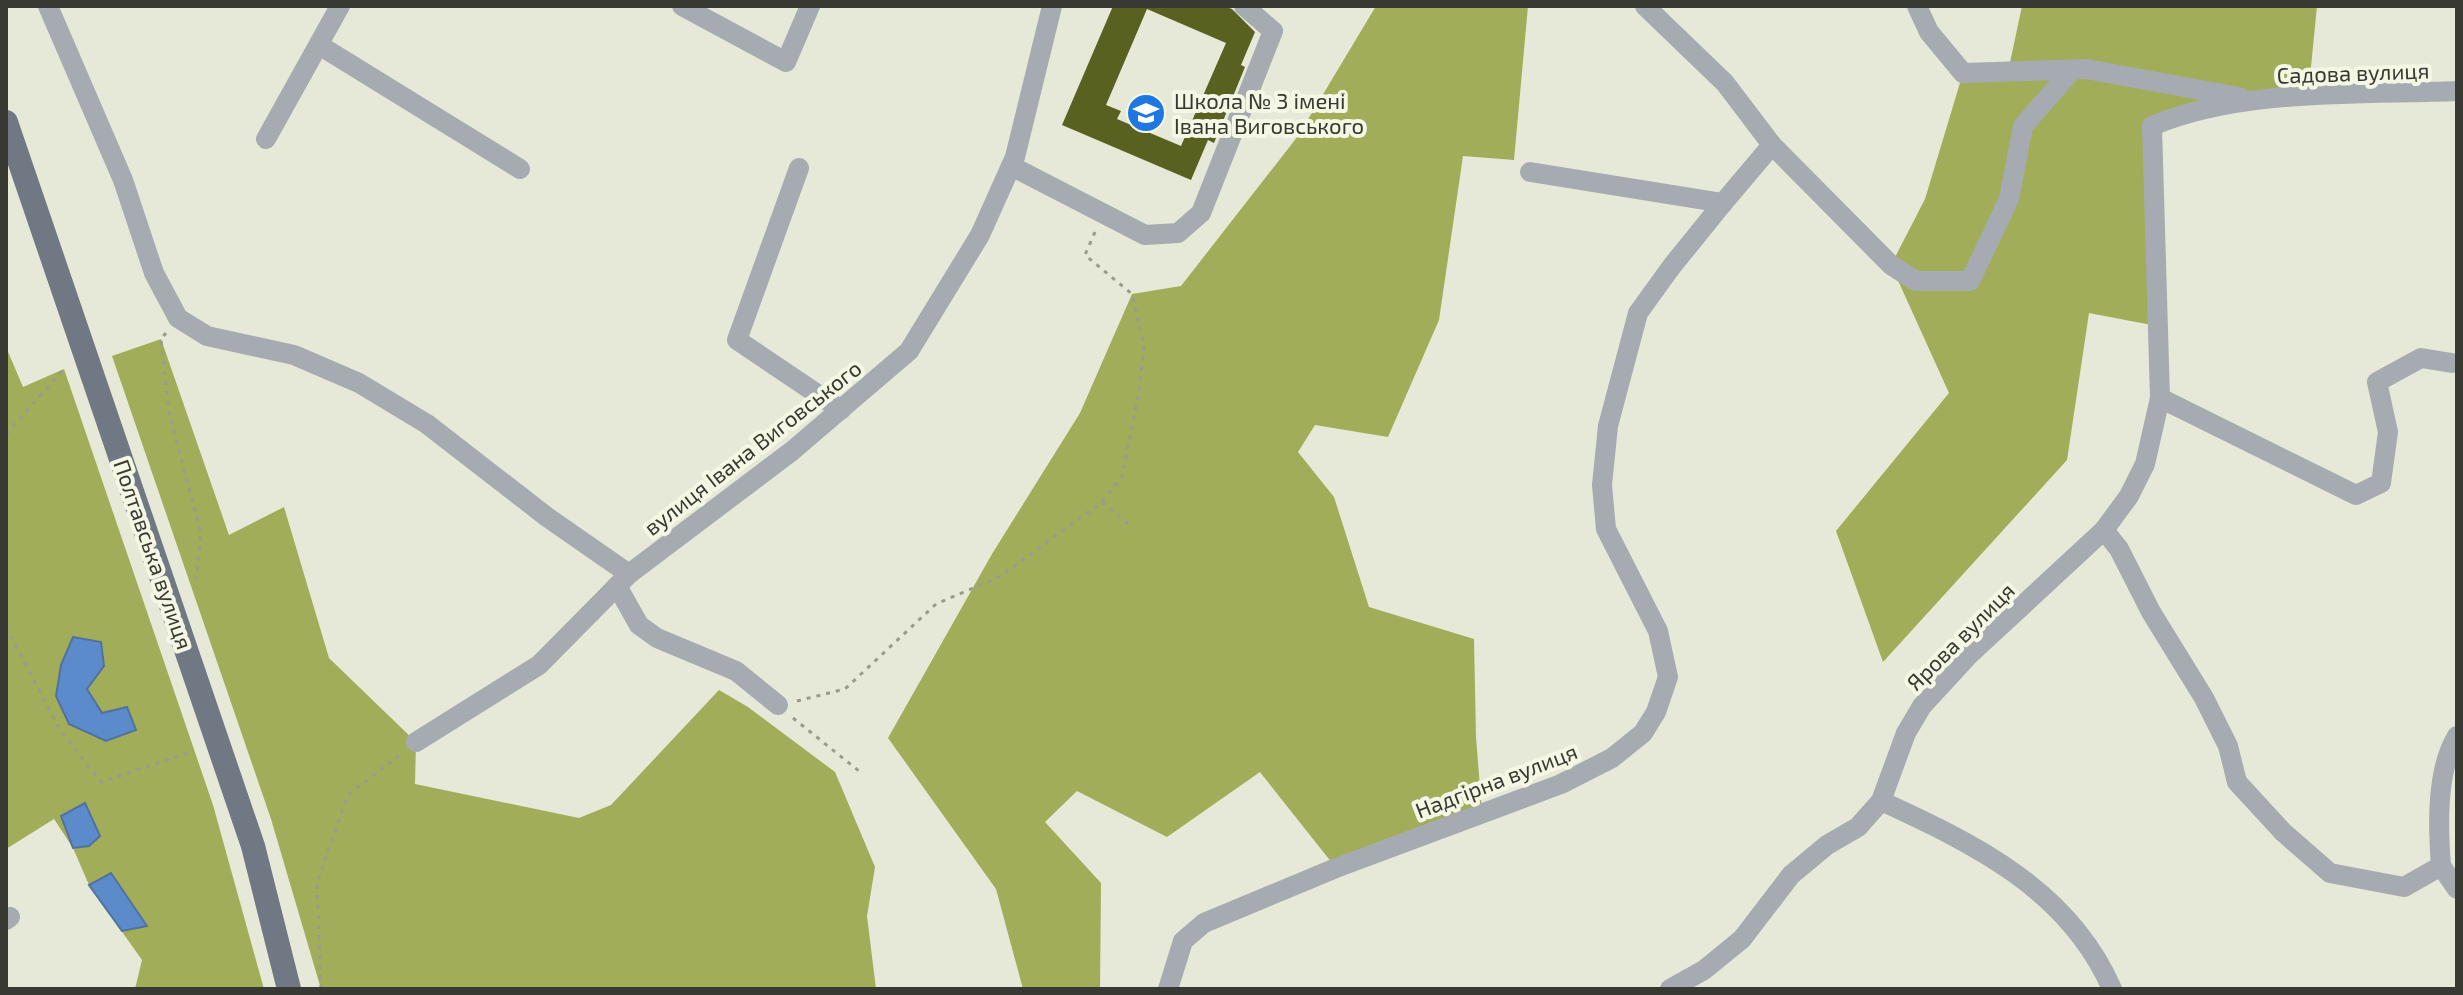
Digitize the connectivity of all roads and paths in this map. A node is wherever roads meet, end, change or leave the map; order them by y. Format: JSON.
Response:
{"nodes":[{"id":1,"x":48,"y":6,"type":"edge"},
{"id":2,"x":340,"y":6,"type":"edge"},
{"id":3,"x":682,"y":6,"type":"edge"},
{"id":4,"x":810,"y":6,"type":"edge"},
{"id":5,"x":1052,"y":6,"type":"edge"},
{"id":6,"x":1244,"y":6,"type":"edge"},
{"id":7,"x":1645,"y":6,"type":"edge"},
{"id":8,"x":1917,"y":6,"type":"edge"},
{"id":9,"x":319,"y":45,"type":"junction"},
{"id":10,"x":2072,"y":70,"type":"junction"},
{"id":11,"x":2457,"y":91,"type":"edge"},
{"id":12,"x":2251,"y":100,"type":"junction"},
{"id":13,"x":6,"y":122,"type":"edge"},
{"id":14,"x":2152,"y":126,"type":"joint"},
{"id":15,"x":266,"y":139,"type":"dead end"},
{"id":16,"x":1772,"y":145,"type":"junction"},
{"id":17,"x":1011,"y":166,"type":"junction"},
{"id":18,"x":799,"y":168,"type":"dead end"},
{"id":19,"x":520,"y":169,"type":"dead end"},
{"id":20,"x":1530,"y":172,"type":"dead end"},
{"id":21,"x":1723,"y":203,"type":"junction"},
{"id":22,"x":1102,"y":214,"type":"junction"},
{"id":23,"x":178,"y":318,"type":"junction"},
{"id":24,"x":2452,"y":363,"type":"dead end"},
{"id":25,"x":64,"y":369,"type":"dead end"},
{"id":26,"x":2160,"y":398,"type":"junction"},
{"id":27,"x":841,"y":410,"type":"junction"},
{"id":28,"x":6,"y":434,"type":"edge"},
{"id":29,"x":1102,"y":502,"type":"junction"},
{"id":30,"x":1133,"y":528,"type":"dead end"},
{"id":31,"x":2104,"y":530,"type":"junction"},
{"id":32,"x":196,"y":579,"type":"dead end"},
{"id":33,"x":623,"y":580,"type":"junction"},
{"id":34,"x":6,"y":627,"type":"edge"},
{"id":35,"x":778,"y":705,"type":"junction"},
{"id":36,"x":2457,"y":736,"type":"edge"},
{"id":37,"x":416,"y":742,"type":"joint"},
{"id":38,"x":194,"y":751,"type":"dead end"},
{"id":39,"x":859,"y":771,"type":"dead end"},
{"id":40,"x":1881,"y":801,"type":"junction"},
{"id":41,"x":2441,"y":866,"type":"junction"},
{"id":42,"x":2457,"y":889,"type":"edge"},
{"id":43,"x":289,"y":989,"type":"edge"},
{"id":44,"x":321,"y":989,"type":"edge"},
{"id":45,"x":1168,"y":989,"type":"edge"},
{"id":46,"x":1670,"y":989,"type":"edge"},
{"id":47,"x":2112,"y":989,"type":"edge"}],
"edges":[{"from":1,"to":23,"type":"street"},
{"from":2,"to":9,"type":"street"},
{"from":3,"to":4,"type":"street"},
{"from":5,"to":17,"type":"street","name":"вулиця Івана Виговського"},
{"from":6,"to":22,"type":"street"},
{"from":7,"to":16,"type":"street"},
{"from":8,"to":10,"type":"street","name":"Садова вулиця"},
{"from":9,"to":15,"type":"street"},
{"from":9,"to":19,"type":"street"},
{"from":10,"to":12,"type":"street","name":"Садова вулиця"},
{"from":10,"to":16,"type":"street"},
{"from":11,"to":12,"type":"street","name":"Садова вулиця"},
{"from":12,"to":14,"type":"street","name":"Садова вулиця"},
{"from":13,"to":43,"type":"main road","name":"Полтавська вулиця"},
{"from":14,"to":26,"type":"street","name":"Ярова вулиця"},
{"from":16,"to":21,"type":"street","name":"Надгірна вулиця"},
{"from":17,"to":22,"type":"street"},
{"from":17,"to":27,"type":"street","name":"вулиця Івана Виговського"},
{"from":18,"to":27,"type":"street"},
{"from":20,"to":21,"type":"street"},
{"from":21,"to":45,"type":"street","name":"Надгірна вулиця"},
{"from":22,"to":29,"type":"path"},
{"from":23,"to":32,"type":"path"},
{"from":23,"to":33,"type":"street"},
{"from":24,"to":26,"type":"street"},
{"from":25,"to":28,"type":"path"},
{"from":26,"to":31,"type":"street","name":"Ярова вулиця"},
{"from":27,"to":33,"type":"street","name":"вулиця Івана Виговського"},
{"from":29,"to":30,"type":"path"},
{"from":29,"to":35,"type":"path"},
{"from":31,"to":40,"type":"street","name":"Ярова вулиця"},
{"from":31,"to":41,"type":"street"},
{"from":33,"to":35,"type":"street"},
{"from":33,"to":37,"type":"street","name":"вулиця Івана Виговського"},
{"from":34,"to":38,"type":"path"},
{"from":35,"to":39,"type":"path"},
{"from":36,"to":41,"type":"street"},
{"from":37,"to":44,"type":"path"},
{"from":40,"to":46,"type":"street","name":"Ярова вулиця"},
{"from":40,"to":47,"type":"street"},
{"from":41,"to":42,"type":"street"}]}
